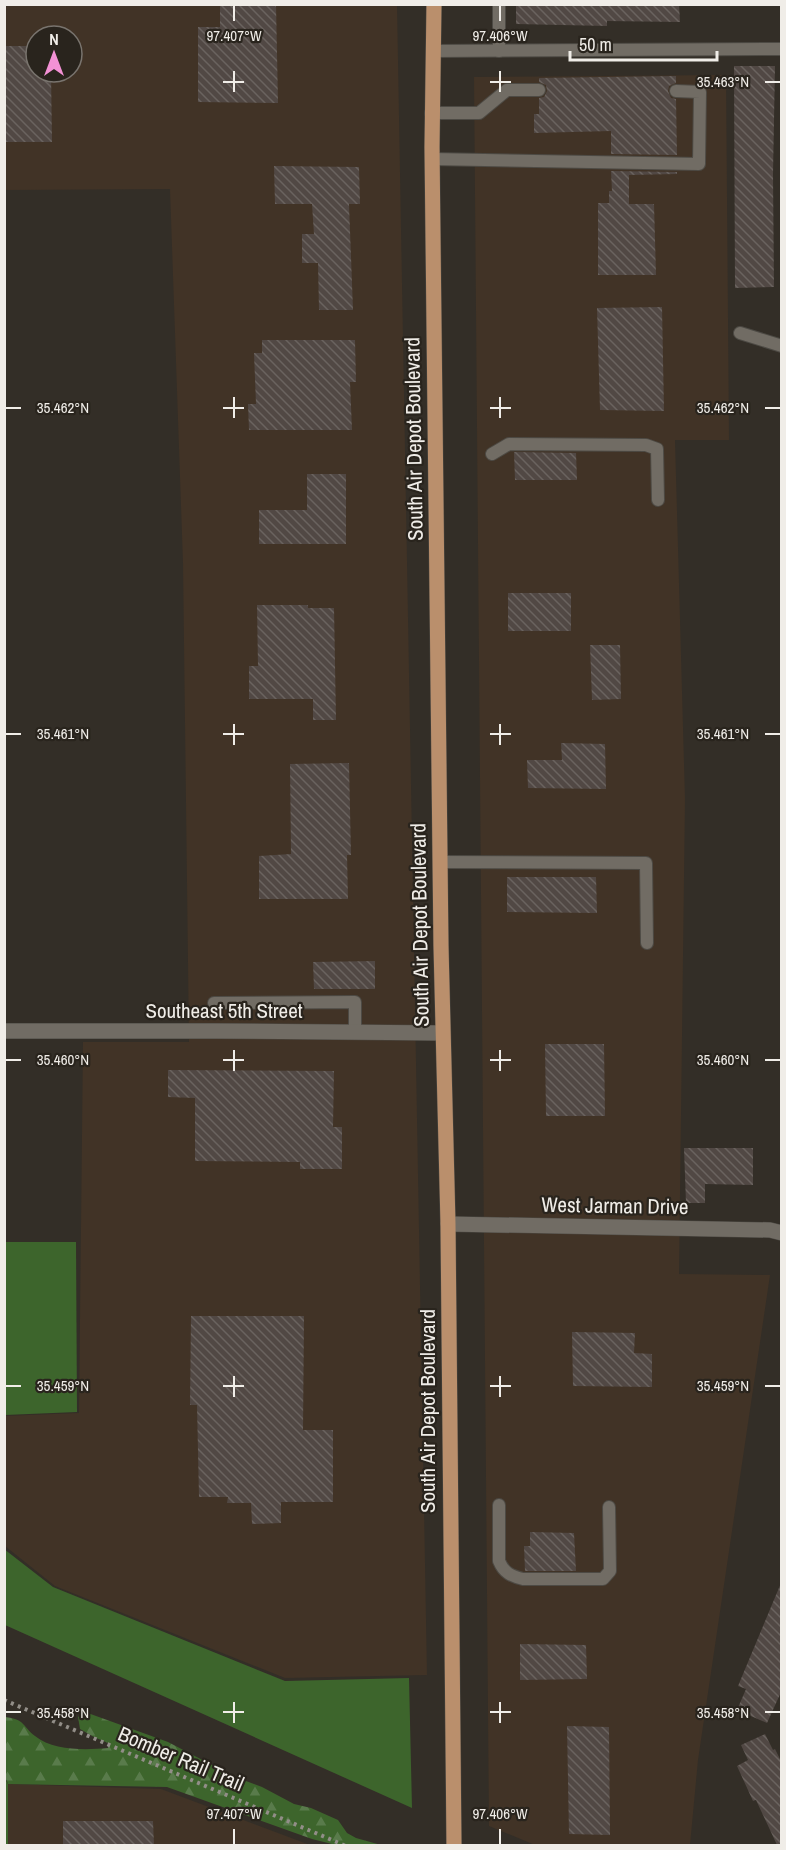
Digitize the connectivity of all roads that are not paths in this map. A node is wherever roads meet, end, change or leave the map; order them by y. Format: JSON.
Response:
{"nodes":[{"id":1,"x":434,"y":4,"type":"edge"},
{"id":2,"x":499,"y":4,"type":"edge"},
{"id":3,"x":782,"y":49,"type":"edge"},
{"id":4,"x":433,"y":51,"type":"junction"},
{"id":5,"x":499,"y":51,"type":"junction"},
{"id":6,"x":539,"y":90,"type":"dead end"},
{"id":7,"x":676,"y":91,"type":"dead end"},
{"id":8,"x":431,"y":113,"type":"junction"},
{"id":9,"x":432,"y":159,"type":"junction"},
{"id":10,"x":740,"y":333,"type":"dead end"},
{"id":11,"x":782,"y":346,"type":"edge"},
{"id":12,"x":492,"y":454,"type":"dead end"},
{"id":13,"x":658,"y":500,"type":"dead end"},
{"id":14,"x":440,"y":862,"type":"junction"},
{"id":15,"x":647,"y":943,"type":"dead end"},
{"id":16,"x":213,"y":1003,"type":"dead end"},
{"id":17,"x":4,"y":1031,"type":"edge"},
{"id":18,"x":356,"y":1033,"type":"junction"},
{"id":19,"x":442,"y":1033,"type":"junction"},
{"id":20,"x":448,"y":1224,"type":"junction"},
{"id":21,"x":782,"y":1233,"type":"edge"},
{"id":22,"x":499,"y":1505,"type":"dead end"},
{"id":23,"x":609,"y":1507,"type":"dead end"},
{"id":24,"x":454,"y":1845,"type":"edge"}],
"edges":[{"from":1,"to":4,"type":"main road","name":"South Air Depot Boulevard"},
{"from":2,"to":5,"type":"lane"},
{"from":3,"to":5,"type":"lane"},
{"from":4,"to":5,"type":"lane"},
{"from":4,"to":8,"type":"main road","name":"South Air Depot Boulevard"},
{"from":6,"to":8,"type":"lane"},
{"from":7,"to":9,"type":"lane"},
{"from":8,"to":9,"type":"main road","name":"South Air Depot Boulevard"},
{"from":9,"to":14,"type":"main road","name":"South Air Depot Boulevard"},
{"from":10,"to":11,"type":"lane"},
{"from":12,"to":13,"type":"lane"},
{"from":14,"to":15,"type":"lane"},
{"from":14,"to":19,"type":"main road","name":"South Air Depot Boulevard"},
{"from":16,"to":18,"type":"lane"},
{"from":17,"to":18,"type":"street","name":"Southeast 5th Street"},
{"from":18,"to":19,"type":"street","name":"Southeast 5th Street"},
{"from":19,"to":20,"type":"main road","name":"South Air Depot Boulevard"},
{"from":20,"to":21,"type":"street","name":"West Jarman Drive"},
{"from":20,"to":24,"type":"main road","name":"South Air Depot Boulevard"},
{"from":22,"to":23,"type":"lane"}]}
